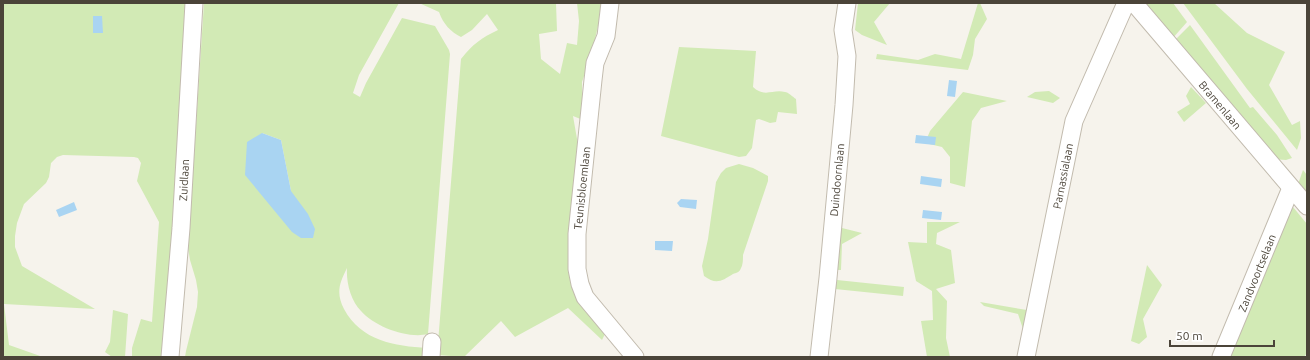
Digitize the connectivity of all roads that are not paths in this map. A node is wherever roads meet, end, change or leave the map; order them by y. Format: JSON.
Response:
{"nodes":[{"id":1,"x":194,"y":3,"type":"edge"},
{"id":2,"x":610,"y":3,"type":"edge"},
{"id":3,"x":847,"y":3,"type":"edge"},
{"id":4,"x":1126,"y":3,"type":"edge"},
{"id":5,"x":1134,"y":3,"type":"edge"},
{"id":6,"x":1291,"y":188,"type":"junction"},
{"id":7,"x":1307,"y":206,"type":"edge"},
{"id":8,"x":170,"y":357,"type":"edge"},
{"id":9,"x":635,"y":357,"type":"edge"},
{"id":10,"x":819,"y":357,"type":"edge"},
{"id":11,"x":1026,"y":357,"type":"edge"},
{"id":12,"x":1221,"y":357,"type":"edge"}],
"edges":[{"from":1,"to":8,"type":"street","name":"Zuidlaan"},
{"from":2,"to":9,"type":"street","name":"Teunisbloemlaan"},
{"from":3,"to":10,"type":"street","name":"Duindoornlaan"},
{"from":4,"to":11,"type":"street","name":"Parnassialaan"},
{"from":5,"to":6,"type":"street","name":"Bramenlaan"},
{"from":6,"to":7,"type":"street","name":"Bramenlaan"},
{"from":6,"to":12,"type":"street","name":"Zandvoortselaan"}]}
